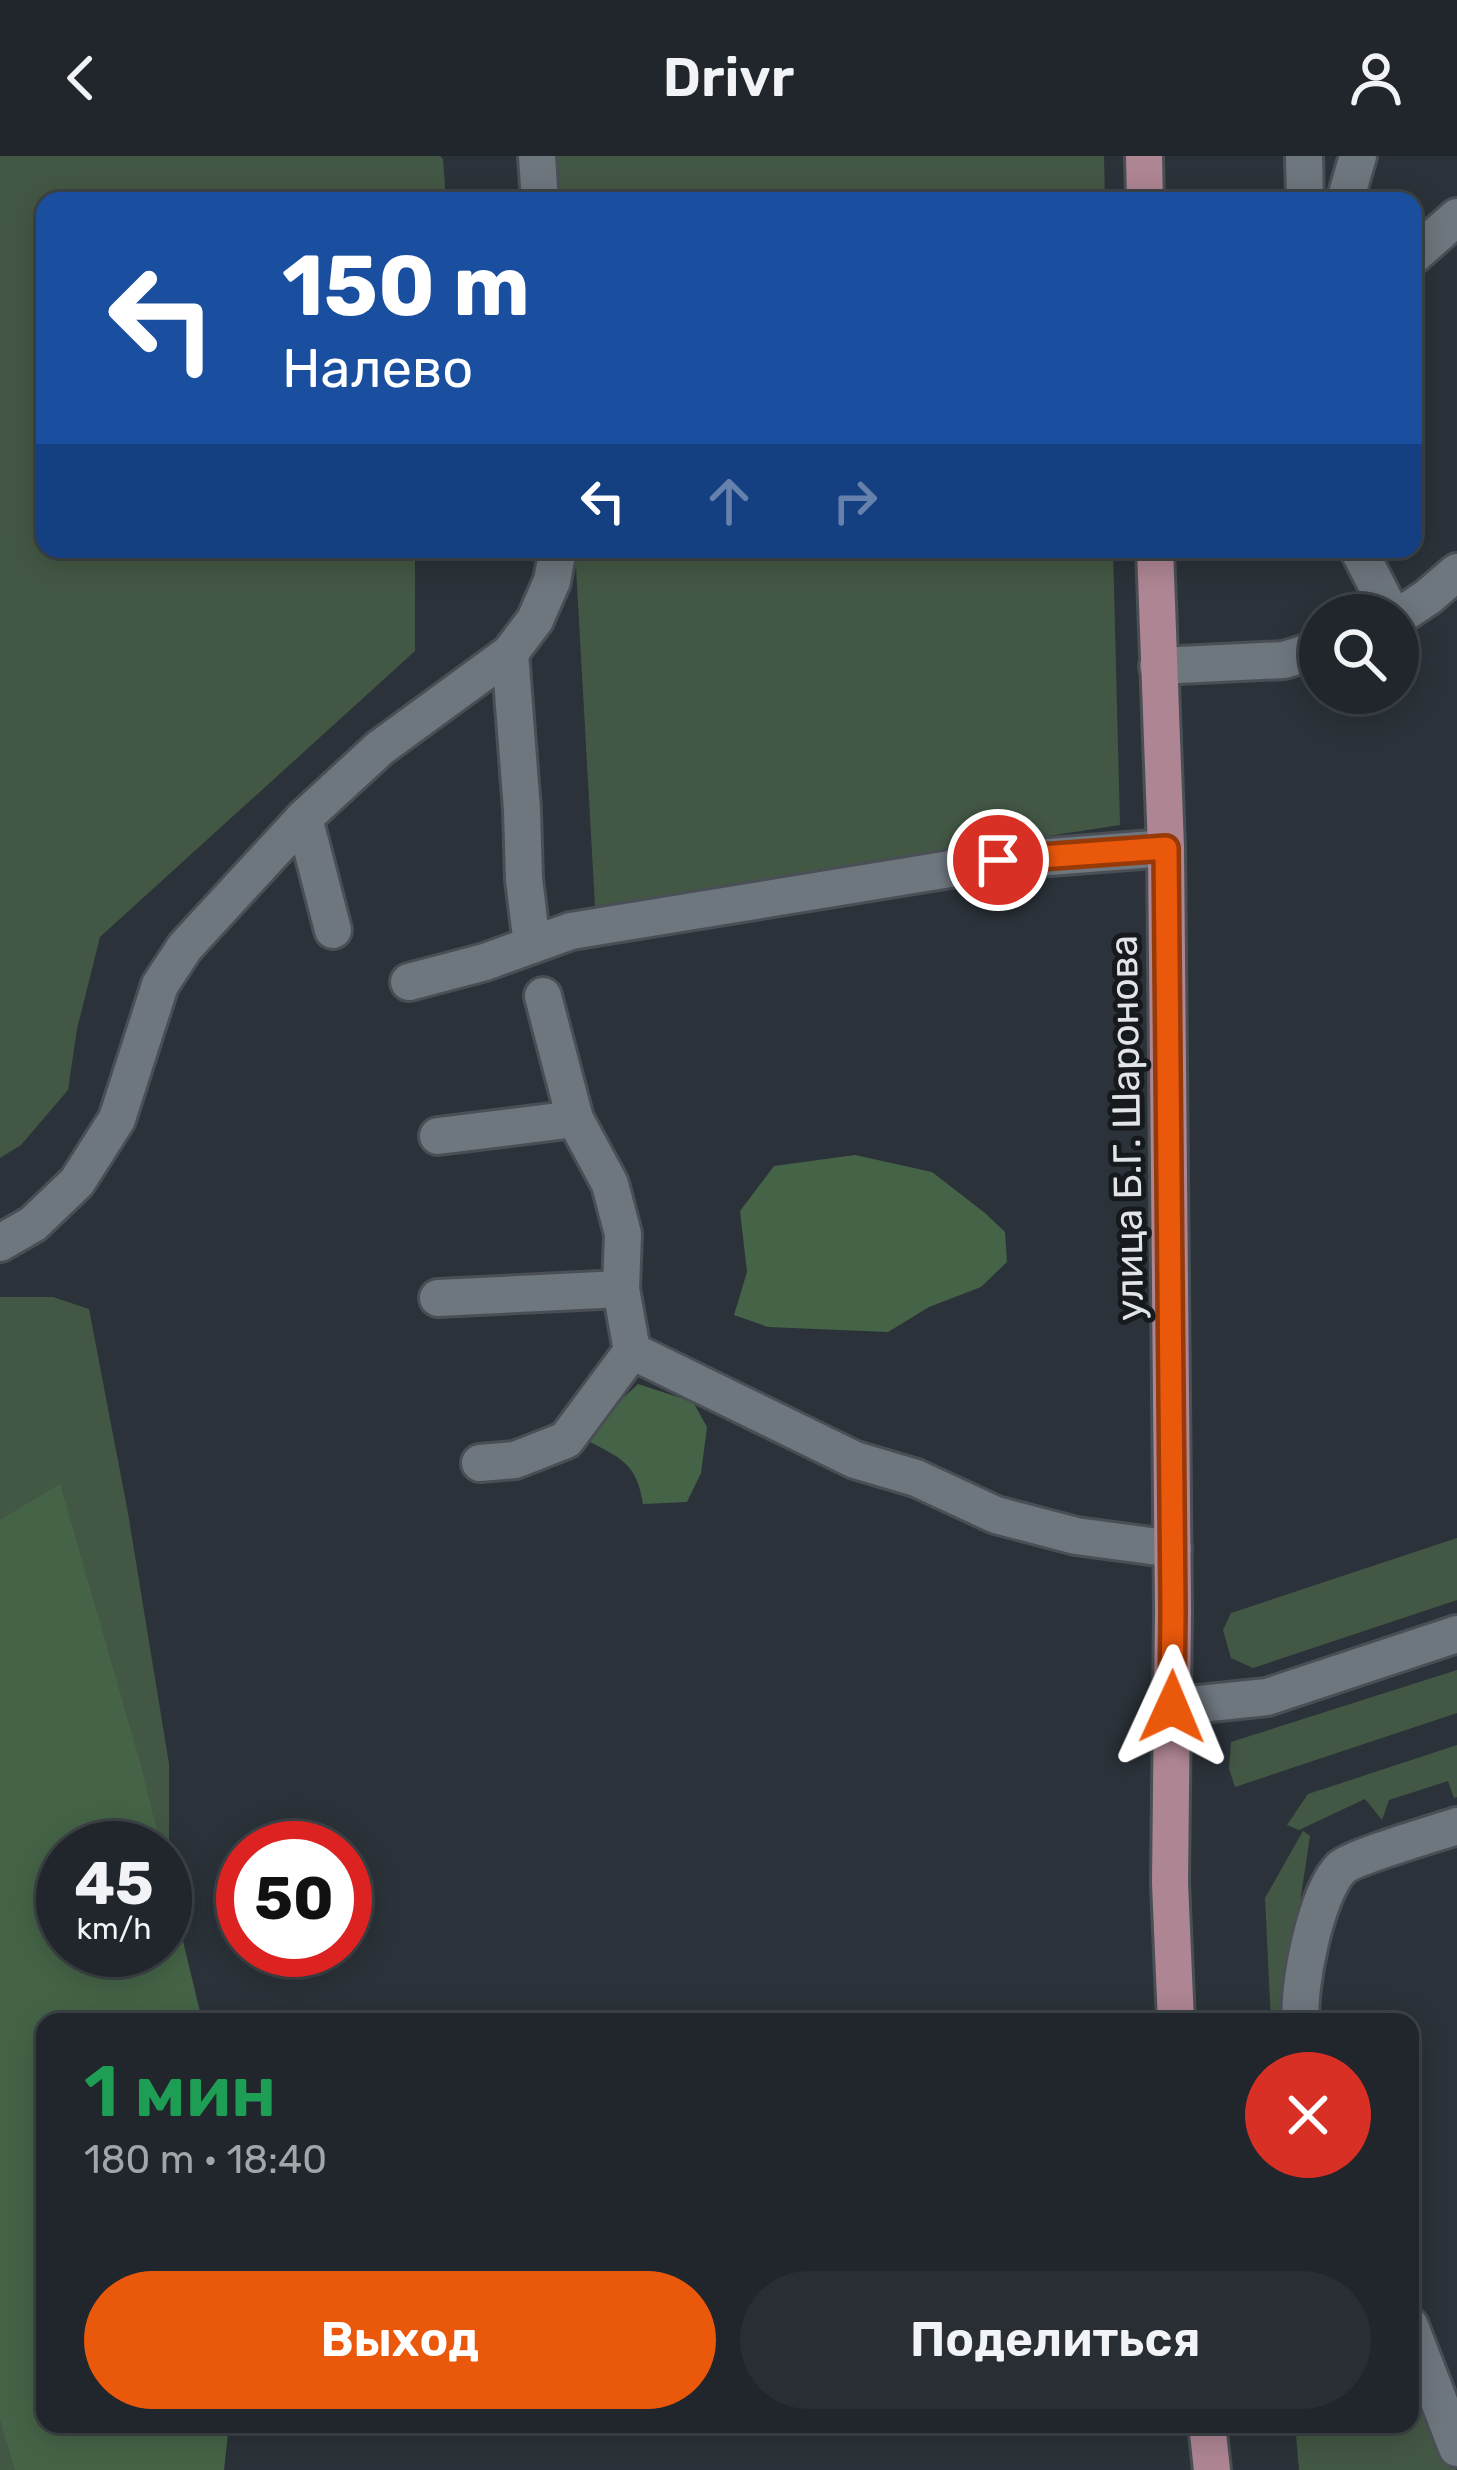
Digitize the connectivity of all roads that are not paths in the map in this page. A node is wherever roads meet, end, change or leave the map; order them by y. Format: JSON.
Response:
{"nodes":[{"id":1,"x":537,"y":156,"type":"edge"},
{"id":2,"x":1144,"y":156,"type":"edge"},
{"id":3,"x":1304,"y":156,"type":"edge"},
{"id":4,"x":1358,"y":156,"type":"edge"},
{"id":5,"x":539,"y":192,"type":"edge"},
{"id":6,"x":1145,"y":192,"type":"edge"},
{"id":7,"x":1305,"y":192,"type":"edge"},
{"id":8,"x":1348,"y":192,"type":"edge"},
{"id":9,"x":1457,"y":217,"type":"edge"},
{"id":10,"x":1422,"y":248,"type":"edge"},
{"id":11,"x":557,"y":558,"type":"edge"},
{"id":12,"x":1155,"y":558,"type":"edge"},
{"id":13,"x":1363,"y":558,"type":"edge"},
{"id":14,"x":1457,"y":572,"type":"edge"},
{"id":15,"x":1383,"y":594,"type":"edge"},
{"id":16,"x":1419,"y":602,"type":"edge"},
{"id":17,"x":510,"y":653,"type":"junction"},
{"id":18,"x":1299,"y":655,"type":"edge"},
{"id":19,"x":1158,"y":666,"type":"junction"},
{"id":20,"x":304,"y":818,"type":"junction"},
{"id":21,"x":1166,"y":848,"type":"junction"},
{"id":22,"x":333,"y":930,"type":"dead end"},
{"id":23,"x":532,"y":945,"type":"junction"},
{"id":24,"x":409,"y":982,"type":"dead end"},
{"id":25,"x":543,"y":995,"type":"dead end"},
{"id":26,"x":575,"y":1119,"type":"junction"},
{"id":27,"x":438,"y":1136,"type":"dead end"},
{"id":28,"x":0,"y":1243,"type":"edge"},
{"id":29,"x":621,"y":1289,"type":"junction"},
{"id":30,"x":438,"y":1298,"type":"dead end"},
{"id":31,"x":632,"y":1351,"type":"junction"},
{"id":32,"x":480,"y":1463,"type":"dead end"},
{"id":33,"x":1173,"y":1549,"type":"junction"},
{"id":34,"x":1457,"y":1634,"type":"edge"},
{"id":35,"x":1172,"y":1707,"type":"junction"},
{"id":36,"x":1457,"y":1826,"type":"edge"},
{"id":37,"x":1176,"y":2013,"type":"edge"},
{"id":38,"x":1300,"y":2013,"type":"edge"},
{"id":39,"x":1419,"y":2349,"type":"edge"},
{"id":40,"x":1208,"y":2433,"type":"edge"},
{"id":41,"x":1457,"y":2448,"type":"edge"},
{"id":42,"x":1212,"y":2470,"type":"edge"}],
"edges":[{"from":1,"to":5,"type":"street"},
{"from":2,"to":6,"type":"main road"},
{"from":3,"to":7,"type":"street"},
{"from":4,"to":8,"type":"street"},
{"from":9,"to":10,"type":"street"},
{"from":11,"to":17,"type":"street"},
{"from":12,"to":19,"type":"main road","name":"улица Б.Г. Шаронова"},
{"from":13,"to":15,"type":"street"},
{"from":14,"to":16,"type":"street"},
{"from":17,"to":20,"type":"street"},
{"from":17,"to":23,"type":"street"},
{"from":18,"to":19,"type":"street"},
{"from":19,"to":21,"type":"main road","name":"улица Б.Г. Шаронова"},
{"from":20,"to":22,"type":"street"},
{"from":20,"to":28,"type":"street"},
{"from":21,"to":23,"type":"street"},
{"from":21,"to":33,"type":"main road","name":"улица Б.Г. Шаронова"},
{"from":23,"to":24,"type":"street"},
{"from":25,"to":26,"type":"street"},
{"from":26,"to":27,"type":"street"},
{"from":26,"to":29,"type":"street"},
{"from":29,"to":30,"type":"street"},
{"from":29,"to":31,"type":"street"},
{"from":31,"to":32,"type":"street"},
{"from":31,"to":33,"type":"street"},
{"from":33,"to":35,"type":"main road","name":"улица Б.Г. Шаронова"},
{"from":34,"to":35,"type":"street"},
{"from":35,"to":37,"type":"main road","name":"улица Б.Г. Шаронова"},
{"from":36,"to":38,"type":"street"},
{"from":39,"to":41,"type":"street"},
{"from":40,"to":42,"type":"main road"}]}
